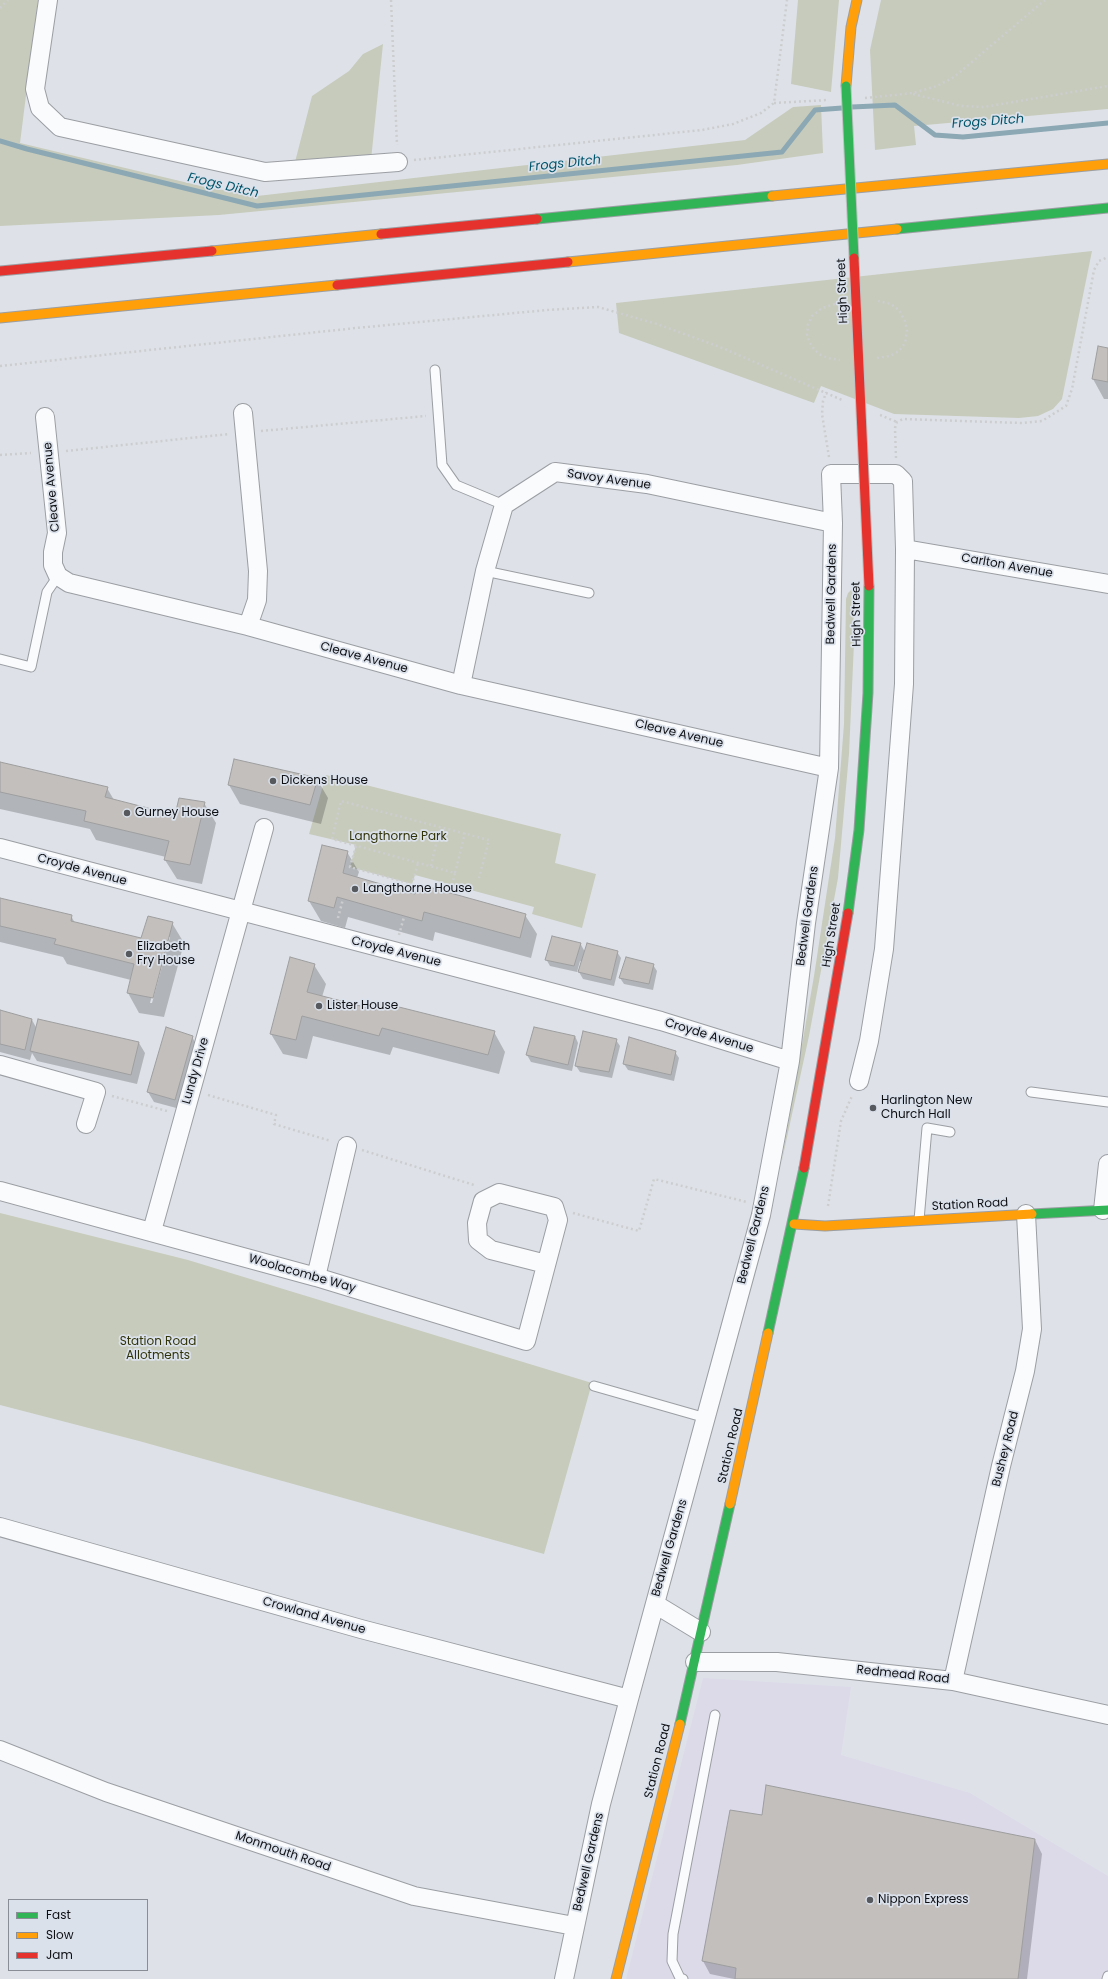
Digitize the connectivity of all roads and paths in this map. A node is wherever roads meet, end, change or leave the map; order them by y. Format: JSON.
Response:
{"nodes":[{"id":1,"x":8,"y":0,"type":"edge"},
{"id":2,"x":48,"y":0,"type":"edge"},
{"id":3,"x":391,"y":0,"type":"edge"},
{"id":4,"x":788,"y":0,"type":"edge"},
{"id":5,"x":857,"y":0,"type":"edge"},
{"id":6,"x":1044,"y":0,"type":"edge"},
{"id":7,"x":0,"y":8,"type":"edge"},
{"id":8,"x":1108,"y":86,"type":"edge"},
{"id":9,"x":912,"y":93,"type":"junction"},
{"id":10,"x":860,"y":98,"type":"dead end"},
{"id":11,"x":830,"y":100,"type":"dead end"},
{"id":12,"x":774,"y":102,"type":"junction"},
{"id":13,"x":398,"y":162,"type":"junction"},
{"id":14,"x":1108,"y":164,"type":"edge"},
{"id":15,"x":1108,"y":208,"type":"edge"},
{"id":16,"x":1108,"y":257,"type":"edge"},
{"id":17,"x":0,"y":271,"type":"edge"},
{"id":18,"x":878,"y":302,"type":"dead end"},
{"id":19,"x":835,"y":304,"type":"dead end"},
{"id":20,"x":0,"y":318,"type":"edge"},
{"id":21,"x":858,"y":359,"type":"junction"},
{"id":22,"x":0,"y":366,"type":"edge"},
{"id":23,"x":435,"y":370,"type":"dead end"},
{"id":24,"x":826,"y":393,"type":"dead end"},
{"id":25,"x":242,"y":413,"type":"dead end"},
{"id":26,"x":439,"y":415,"type":"junction"},
{"id":27,"x":45,"y":417,"type":"dead end"},
{"id":28,"x":244,"y":433,"type":"junction"},
{"id":29,"x":49,"y":452,"type":"junction"},
{"id":30,"x":0,"y":456,"type":"edge"},
{"id":31,"x":900,"y":478,"type":"junction"},
{"id":32,"x":504,"y":505,"type":"junction"},
{"id":33,"x":833,"y":523,"type":"junction"},
{"id":34,"x":905,"y":549,"type":"junction"},
{"id":35,"x":485,"y":571,"type":"junction"},
{"id":36,"x":58,"y":576,"type":"junction"},
{"id":37,"x":1108,"y":584,"type":"edge"},
{"id":38,"x":589,"y":593,"type":"dead end"},
{"id":39,"x":248,"y":626,"type":"junction"},
{"id":40,"x":0,"y":659,"type":"edge"},
{"id":41,"x":461,"y":685,"type":"junction"},
{"id":42,"x":829,"y":768,"type":"junction"},
{"id":43,"x":264,"y":828,"type":"dead end"},
{"id":44,"x":440,"y":828,"type":"junction"},
{"id":45,"x":465,"y":834,"type":"junction"},
{"id":46,"x":356,"y":846,"type":"junction"},
{"id":47,"x":0,"y":848,"type":"edge"},
{"id":48,"x":418,"y":863,"type":"junction"},
{"id":49,"x":431,"y":866,"type":"junction"},
{"id":50,"x":455,"y":872,"type":"junction"},
{"id":51,"x":479,"y":878,"type":"dead end"},
{"id":52,"x":452,"y":885,"type":"dead end"},
{"id":53,"x":241,"y":912,"type":"junction"},
{"id":54,"x":790,"y":1061,"type":"junction"},
{"id":55,"x":0,"y":1065,"type":"edge"},
{"id":56,"x":859,"y":1081,"type":"joint"},
{"id":57,"x":190,"y":1090,"type":"junction"},
{"id":58,"x":96,"y":1092,"type":"junction"},
{"id":59,"x":1031,"y":1092,"type":"dead end"},
{"id":60,"x":1108,"y":1102,"type":"edge"},
{"id":61,"x":183,"y":1115,"type":"junction"},
{"id":62,"x":86,"y":1124,"type":"dead end"},
{"id":63,"x":950,"y":1132,"type":"dead end"},
{"id":64,"x":347,"y":1146,"type":"junction"},
{"id":65,"x":1108,"y":1164,"type":"edge"},
{"id":66,"x":0,"y":1190,"type":"edge"},
{"id":67,"x":499,"y":1193,"type":"junction"},
{"id":68,"x":763,"y":1206,"type":"junction"},
{"id":69,"x":554,"y":1207,"type":"junction"},
{"id":70,"x":1106,"y":1210,"type":"edge"},
{"id":71,"x":1026,"y":1214,"type":"junction"},
{"id":72,"x":919,"y":1220,"type":"junction"},
{"id":73,"x":794,"y":1224,"type":"junction"},
{"id":74,"x":825,"y":1226,"type":"junction"},
{"id":75,"x":152,"y":1231,"type":"junction"},
{"id":76,"x":546,"y":1264,"type":"junction"},
{"id":77,"x":316,"y":1277,"type":"junction"},
{"id":78,"x":594,"y":1386,"type":"dead end"},
{"id":79,"x":706,"y":1418,"type":"junction"},
{"id":80,"x":0,"y":1527,"type":"edge"},
{"id":81,"x":654,"y":1604,"type":"junction"},
{"id":82,"x":702,"y":1632,"type":"junction"},
{"id":83,"x":695,"y":1662,"type":"junction"},
{"id":84,"x":954,"y":1680,"type":"junction"},
{"id":85,"x":628,"y":1699,"type":"junction"},
{"id":86,"x":715,"y":1715,"type":"dead end"},
{"id":87,"x":1108,"y":1715,"type":"edge"},
{"id":88,"x":0,"y":1750,"type":"edge"},
{"id":89,"x":574,"y":1926,"type":"junction"},
{"id":90,"x":1108,"y":1976,"type":"edge"},
{"id":91,"x":564,"y":1979,"type":"edge"},
{"id":92,"x":616,"y":1979,"type":"edge"},
{"id":93,"x":683,"y":1979,"type":"edge"},
{"id":94,"x":1107,"y":1979,"type":"edge"}],
"edges":[{"from":1,"to":7,"type":"path"},
{"from":2,"to":13,"type":"street"},
{"from":3,"to":13,"type":"path"},
{"from":4,"to":12,"type":"path"},
{"from":5,"to":21,"type":"main road","name":"High Street","bridge":true},
{"from":6,"to":9,"type":"path"},
{"from":8,"to":9,"type":"path"},
{"from":9,"to":10,"type":"path"},
{"from":11,"to":12,"type":"path"},
{"from":12,"to":13,"type":"path"},
{"from":14,"to":17,"type":"main road"},
{"from":15,"to":20,"type":"main road"},
{"from":16,"to":31,"type":"path"},
{"from":18,"to":21,"type":"path"},
{"from":19,"to":21,"type":"path"},
{"from":21,"to":73,"type":"main road","name":"High Street","bridge":true},
{"from":22,"to":24,"type":"path"},
{"from":23,"to":26,"type":"lane"},
{"from":25,"to":28,"type":"street"},
{"from":26,"to":28,"type":"path"},
{"from":26,"to":32,"type":"lane"},
{"from":27,"to":29,"type":"street","name":"Cleave Avenue"},
{"from":28,"to":29,"type":"path"},
{"from":28,"to":39,"type":"street"},
{"from":29,"to":30,"type":"path"},
{"from":29,"to":36,"type":"street","name":"Cleave Avenue"},
{"from":31,"to":33,"type":"street","name":"Bedwell Gardens"},
{"from":31,"to":34,"type":"street"},
{"from":32,"to":33,"type":"street","name":"Savoy Avenue"},
{"from":32,"to":35,"type":"street"},
{"from":33,"to":42,"type":"street","name":"Bedwell Gardens"},
{"from":34,"to":37,"type":"street","name":"Carlton Avenue"},
{"from":34,"to":56,"type":"street"},
{"from":35,"to":38,"type":"lane"},
{"from":35,"to":41,"type":"street"},
{"from":36,"to":39,"type":"street","name":"Cleave Avenue"},
{"from":36,"to":40,"type":"lane"},
{"from":39,"to":41,"type":"street","name":"Cleave Avenue"},
{"from":41,"to":42,"type":"street","name":"Cleave Avenue"},
{"from":42,"to":54,"type":"street","name":"Bedwell Gardens"},
{"from":43,"to":53,"type":"street","name":"Lundy Drive"},
{"from":44,"to":45,"type":"path"},
{"from":44,"to":46,"type":"path"},
{"from":44,"to":49,"type":"path"},
{"from":45,"to":50,"type":"path"},
{"from":45,"to":51,"type":"path"},
{"from":46,"to":48,"type":"path"},
{"from":46,"to":48,"type":"path"},
{"from":47,"to":53,"type":"street","name":"Croyde Avenue"},
{"from":48,"to":49,"type":"path"},
{"from":49,"to":50,"type":"path"},
{"from":50,"to":52,"type":"path"},
{"from":53,"to":54,"type":"street","name":"Croyde Avenue"},
{"from":53,"to":57,"type":"street","name":"Lundy Drive"},
{"from":54,"to":68,"type":"street","name":"Bedwell Gardens"},
{"from":55,"to":58,"type":"street"},
{"from":56,"to":74,"type":"path"},
{"from":57,"to":61,"type":"street","name":"Lundy Drive"},
{"from":57,"to":64,"type":"path"},
{"from":58,"to":61,"type":"path"},
{"from":58,"to":62,"type":"street"},
{"from":59,"to":60,"type":"lane"},
{"from":61,"to":75,"type":"street","name":"Lundy Drive"},
{"from":63,"to":72,"type":"lane"},
{"from":64,"to":67,"type":"path"},
{"from":64,"to":77,"type":"street"},
{"from":65,"to":70,"type":"street"},
{"from":66,"to":75,"type":"street","name":"Woolacombe Way"},
{"from":67,"to":69,"type":"street"},
{"from":67,"to":76,"type":"street"},
{"from":68,"to":69,"type":"path"},
{"from":68,"to":79,"type":"street","name":"Bedwell Gardens"},
{"from":69,"to":76,"type":"street","name":"Woolacombe Way"},
{"from":70,"to":71,"type":"main road","name":"Station Road"},
{"from":71,"to":72,"type":"main road","name":"Station Road"},
{"from":71,"to":84,"type":"street","name":"Bushey Road"},
{"from":72,"to":74,"type":"main road","name":"Station Road"},
{"from":73,"to":74,"type":"main road","name":"Station Road"},
{"from":73,"to":82,"type":"main road","name":"Station Road"},
{"from":75,"to":77,"type":"street","name":"Woolacombe Way"},
{"from":76,"to":77,"type":"street","name":"Woolacombe Way"},
{"from":78,"to":79,"type":"lane"},
{"from":79,"to":81,"type":"street","name":"Bedwell Gardens"},
{"from":80,"to":85,"type":"street","name":"Crowland Avenue"},
{"from":81,"to":82,"type":"street"},
{"from":81,"to":85,"type":"street","name":"Bedwell Gardens"},
{"from":82,"to":83,"type":"main road","name":"Station Road"},
{"from":83,"to":84,"type":"street","name":"Redmead Road"},
{"from":83,"to":92,"type":"main road","name":"Station Road"},
{"from":84,"to":87,"type":"street","name":"Redmead Road"},
{"from":85,"to":89,"type":"street","name":"Bedwell Gardens"},
{"from":86,"to":93,"type":"lane"},
{"from":88,"to":89,"type":"street","name":"Monmouth Road"},
{"from":89,"to":91,"type":"street","name":"Bedwell Gardens"},
{"from":90,"to":94,"type":"lane"}]}
